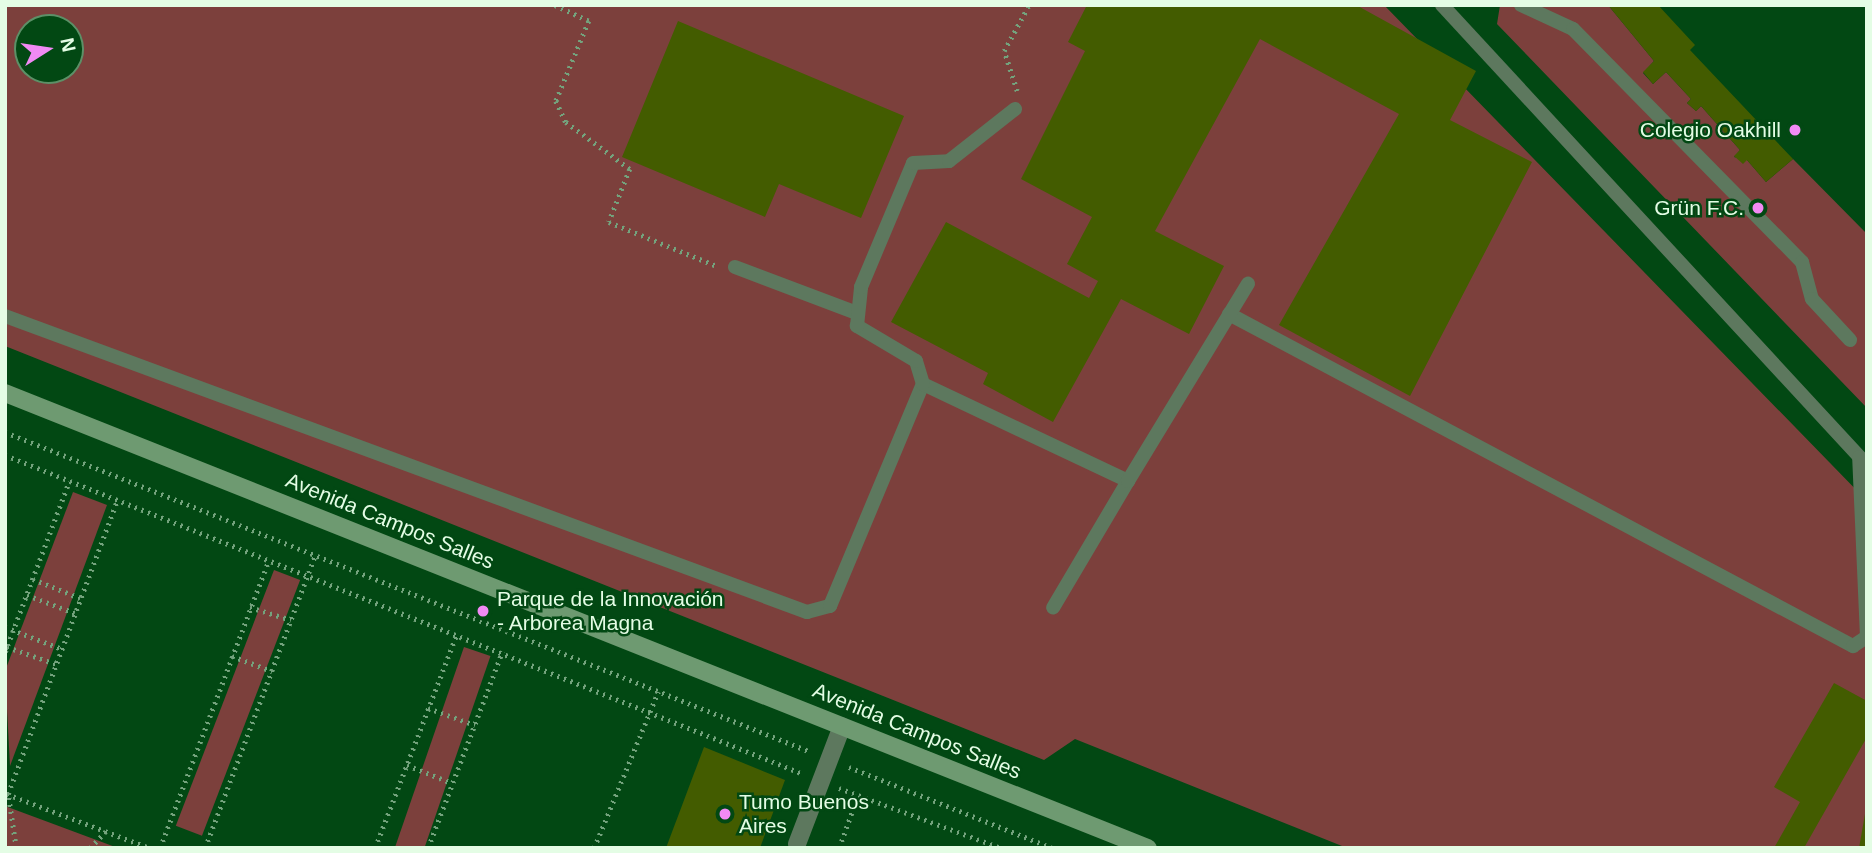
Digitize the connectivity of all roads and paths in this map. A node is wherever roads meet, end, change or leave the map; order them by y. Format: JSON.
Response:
{"nodes":[{"id":1,"x":555,"y":5,"type":"edge"},
{"id":2,"x":1029,"y":5,"type":"edge"},
{"id":3,"x":1442,"y":5,"type":"edge"},
{"id":4,"x":1521,"y":5,"type":"edge"},
{"id":5,"x":1015,"y":109,"type":"joint"},
{"id":6,"x":735,"y":267,"type":"joint"},
{"id":7,"x":1248,"y":284,"type":"dead end"},
{"id":8,"x":854,"y":312,"type":"junction"},
{"id":9,"x":1229,"y":314,"type":"junction"},
{"id":10,"x":5,"y":316,"type":"edge"},
{"id":11,"x":1850,"y":340,"type":"dead end"},
{"id":12,"x":923,"y":384,"type":"junction"},
{"id":13,"x":5,"y":393,"type":"edge"},
{"id":14,"x":5,"y":432,"type":"edge"},
{"id":15,"x":5,"y":455,"type":"edge"},
{"id":16,"x":1863,"y":461,"type":"edge"},
{"id":17,"x":1128,"y":481,"type":"junction"},
{"id":18,"x":69,"y":482,"type":"junction"},
{"id":19,"x":117,"y":501,"type":"junction"},
{"id":20,"x":315,"y":556,"type":"junction"},
{"id":21,"x":268,"y":562,"type":"junction"},
{"id":22,"x":307,"y":577,"type":"junction"},
{"id":23,"x":33,"y":579,"type":"junction"},
{"id":24,"x":27,"y":595,"type":"junction"},
{"id":25,"x":80,"y":598,"type":"junction"},
{"id":26,"x":250,"y":607,"type":"junction"},
{"id":27,"x":1053,"y":608,"type":"dead end"},
{"id":28,"x":75,"y":613,"type":"junction"},
{"id":29,"x":291,"y":620,"type":"junction"},
{"id":30,"x":5,"y":627,"type":"edge"},
{"id":31,"x":14,"y":630,"type":"junction"},
{"id":32,"x":456,"y":636,"type":"junction"},
{"id":33,"x":62,"y":649,"type":"junction"},
{"id":34,"x":6,"y":650,"type":"edge"},
{"id":35,"x":502,"y":652,"type":"junction"},
{"id":36,"x":232,"y":656,"type":"junction"},
{"id":37,"x":56,"y":664,"type":"junction"},
{"id":38,"x":272,"y":670,"type":"junction"},
{"id":39,"x":658,"y":692,"type":"junction"},
{"id":40,"x":428,"y":708,"type":"junction"},
{"id":41,"x":649,"y":713,"type":"junction"},
{"id":42,"x":474,"y":725,"type":"junction"},
{"id":43,"x":842,"y":726,"type":"junction"},
{"id":44,"x":829,"y":760,"type":"junction"},
{"id":45,"x":407,"y":765,"type":"junction"},
{"id":46,"x":821,"y":781,"type":"junction"},
{"id":47,"x":452,"y":783,"type":"junction"},
{"id":48,"x":6,"y":794,"type":"edge"},
{"id":49,"x":858,"y":795,"type":"junction"},
{"id":50,"x":106,"y":831,"type":"junction"},
{"id":51,"x":797,"y":844,"type":"dead end"},
{"id":52,"x":16,"y":848,"type":"edge"},
{"id":53,"x":90,"y":848,"type":"edge"},
{"id":54,"x":150,"y":848,"type":"edge"},
{"id":55,"x":160,"y":848,"type":"edge"},
{"id":56,"x":205,"y":848,"type":"edge"},
{"id":57,"x":375,"y":848,"type":"edge"},
{"id":58,"x":428,"y":848,"type":"edge"},
{"id":59,"x":594,"y":848,"type":"edge"},
{"id":60,"x":839,"y":848,"type":"edge"},
{"id":61,"x":1001,"y":848,"type":"edge"},
{"id":62,"x":1053,"y":848,"type":"edge"},
{"id":63,"x":1148,"y":848,"type":"edge"}],
"edges":[{"from":1,"to":6,"type":"path"},
{"from":2,"to":5,"type":"path"},
{"from":3,"to":16,"type":"lane"},
{"from":4,"to":11,"type":"lane"},
{"from":5,"to":8,"type":"lane"},
{"from":6,"to":8,"type":"lane"},
{"from":7,"to":9,"type":"lane"},
{"from":8,"to":12,"type":"lane"},
{"from":9,"to":16,"type":"lane"},
{"from":9,"to":17,"type":"lane"},
{"from":10,"to":12,"type":"lane"},
{"from":12,"to":17,"type":"lane"},
{"from":13,"to":43,"type":"main road","name":"Avenida Campos Salles"},
{"from":14,"to":20,"type":"path"},
{"from":15,"to":18,"type":"path"},
{"from":17,"to":27,"type":"lane"},
{"from":18,"to":19,"type":"path"},
{"from":18,"to":23,"type":"path"},
{"from":19,"to":21,"type":"path"},
{"from":19,"to":25,"type":"path"},
{"from":20,"to":22,"type":"path"},
{"from":20,"to":39,"type":"path"},
{"from":21,"to":22,"type":"path"},
{"from":21,"to":26,"type":"path"},
{"from":22,"to":29,"type":"path"},
{"from":22,"to":32,"type":"path"},
{"from":23,"to":24,"type":"path"},
{"from":23,"to":25,"type":"path"},
{"from":24,"to":28,"type":"path"},
{"from":24,"to":31,"type":"path"},
{"from":25,"to":28,"type":"path"},
{"from":26,"to":29,"type":"path"},
{"from":26,"to":36,"type":"path"},
{"from":28,"to":33,"type":"path"},
{"from":29,"to":38,"type":"path"},
{"from":30,"to":31,"type":"path"},
{"from":31,"to":33,"type":"path"},
{"from":31,"to":34,"type":"path"},
{"from":32,"to":35,"type":"path"},
{"from":32,"to":40,"type":"path"},
{"from":33,"to":37,"type":"path"},
{"from":34,"to":37,"type":"path"},
{"from":35,"to":41,"type":"path"},
{"from":35,"to":42,"type":"path"},
{"from":36,"to":38,"type":"path"},
{"from":36,"to":55,"type":"path"},
{"from":37,"to":48,"type":"path"},
{"from":38,"to":56,"type":"path"},
{"from":39,"to":41,"type":"path"},
{"from":39,"to":44,"type":"path"},
{"from":40,"to":42,"type":"path"},
{"from":40,"to":45,"type":"path"},
{"from":41,"to":46,"type":"path"},
{"from":41,"to":59,"type":"path"},
{"from":42,"to":47,"type":"path"},
{"from":43,"to":44,"type":"street"},
{"from":43,"to":63,"type":"main road","name":"Avenida Campos Salles"},
{"from":44,"to":46,"type":"street"},
{"from":44,"to":62,"type":"path"},
{"from":45,"to":47,"type":"path"},
{"from":45,"to":57,"type":"path"},
{"from":46,"to":49,"type":"path"},
{"from":46,"to":51,"type":"street"},
{"from":47,"to":58,"type":"path"},
{"from":48,"to":50,"type":"path"},
{"from":48,"to":52,"type":"path"},
{"from":49,"to":60,"type":"path"},
{"from":49,"to":61,"type":"path"},
{"from":50,"to":53,"type":"path"},
{"from":50,"to":54,"type":"path"}]}
